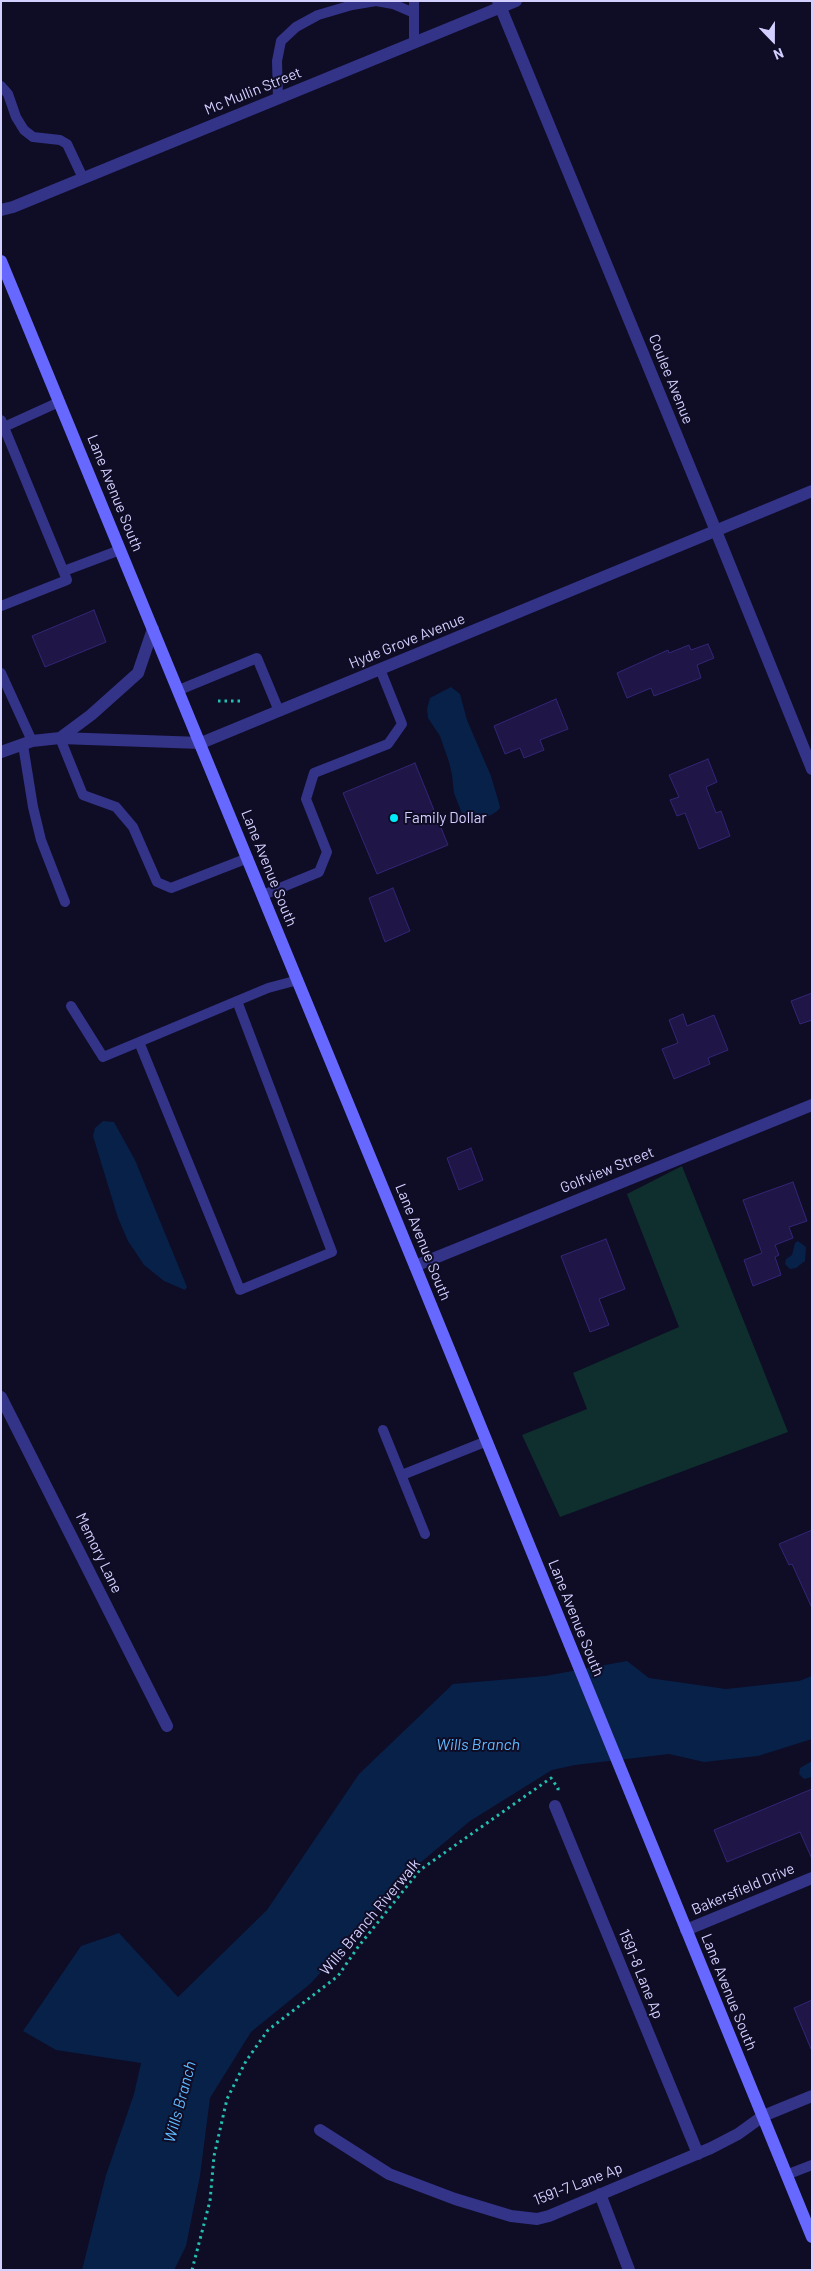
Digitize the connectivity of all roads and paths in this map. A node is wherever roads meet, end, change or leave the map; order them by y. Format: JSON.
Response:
{"nodes":[{"id":1,"x":414,"y":1,"type":"edge"},
{"id":2,"x":516,"y":1,"type":"edge"},
{"id":3,"x":499,"y":4,"type":"edge"},
{"id":4,"x":414,"y":12,"type":"junction"},
{"id":5,"x":414,"y":43,"type":"junction"},
{"id":6,"x":1,"y":86,"type":"edge"},
{"id":7,"x":278,"y":98,"type":"junction"},
{"id":8,"x":83,"y":178,"type":"junction"},
{"id":9,"x":1,"y":210,"type":"edge"},
{"id":10,"x":3,"y":268,"type":"edge"},
{"id":11,"x":60,"y":402,"type":"junction"},
{"id":12,"x":3,"y":424,"type":"edge"},
{"id":13,"x":812,"y":491,"type":"edge"},
{"id":14,"x":716,"y":531,"type":"junction"},
{"id":15,"x":120,"y":550,"type":"junction"},
{"id":16,"x":64,"y":571,"type":"junction"},
{"id":17,"x":1,"y":606,"type":"edge"},
{"id":18,"x":153,"y":629,"type":"junction"},
{"id":19,"x":380,"y":669,"type":"junction"},
{"id":20,"x":1,"y":673,"type":"edge"},
{"id":21,"x":179,"y":690,"type":"junction"},
{"id":22,"x":218,"y":701,"type":"dead end"},
{"id":23,"x":244,"y":701,"type":"dead end"},
{"id":24,"x":279,"y":711,"type":"junction"},
{"id":25,"x":60,"y":738,"type":"junction"},
{"id":26,"x":27,"y":743,"type":"junction"},
{"id":27,"x":201,"y":743,"type":"junction"},
{"id":28,"x":1,"y":752,"type":"edge"},
{"id":29,"x":812,"y":769,"type":"edge"},
{"id":30,"x":248,"y":858,"type":"junction"},
{"id":31,"x":263,"y":895,"type":"junction"},
{"id":32,"x":64,"y":902,"type":"dead end"},
{"id":33,"x":298,"y":980,"type":"junction"},
{"id":34,"x":237,"y":1001,"type":"junction"},
{"id":35,"x":71,"y":1006,"type":"dead end"},
{"id":36,"x":139,"y":1042,"type":"junction"},
{"id":37,"x":812,"y":1105,"type":"edge"},
{"id":38,"x":415,"y":1266,"type":"junction"},
{"id":39,"x":1,"y":1397,"type":"edge"},
{"id":40,"x":382,"y":1430,"type":"dead end"},
{"id":41,"x":486,"y":1442,"type":"junction"},
{"id":42,"x":402,"y":1475,"type":"junction"},
{"id":43,"x":425,"y":1534,"type":"dead end"},
{"id":44,"x":167,"y":1726,"type":"dead end"},
{"id":45,"x":555,"y":1806,"type":"joint"},
{"id":46,"x":812,"y":1878,"type":"edge"},
{"id":47,"x":686,"y":1930,"type":"junction"},
{"id":48,"x":812,"y":2096,"type":"edge"},
{"id":49,"x":763,"y":2116,"type":"junction"},
{"id":50,"x":320,"y":2130,"type":"dead end"},
{"id":51,"x":698,"y":2154,"type":"junction"},
{"id":52,"x":812,"y":2165,"type":"edge"},
{"id":53,"x":786,"y":2175,"type":"junction"},
{"id":54,"x":600,"y":2194,"type":"junction"},
{"id":55,"x":812,"y":2237,"type":"edge"},
{"id":56,"x":192,"y":2270,"type":"edge"},
{"id":57,"x":629,"y":2270,"type":"edge"}],
"edges":[{"from":1,"to":4,"type":"lane"},
{"from":2,"to":3,"type":"street","name":"Mc Mullin Street"},
{"from":3,"to":5,"type":"street","name":"Mc Mullin Street"},
{"from":3,"to":14,"type":"street","name":"Coulee Avenue"},
{"from":4,"to":5,"type":"lane"},
{"from":4,"to":7,"type":"lane"},
{"from":5,"to":7,"type":"street","name":"Mc Mullin Street"},
{"from":6,"to":8,"type":"lane"},
{"from":7,"to":8,"type":"street","name":"Mc Mullin Street"},
{"from":8,"to":9,"type":"street","name":"Mc Mullin Street"},
{"from":10,"to":11,"type":"main road","name":"Lane Avenue South"},
{"from":11,"to":12,"type":"lane"},
{"from":11,"to":15,"type":"main road","name":"Lane Avenue South"},
{"from":12,"to":16,"type":"lane"},
{"from":13,"to":14,"type":"street","name":"Hyde Grove Avenue"},
{"from":14,"to":19,"type":"street","name":"Hyde Grove Avenue"},
{"from":14,"to":29,"type":"street","name":"Coulee Avenue"},
{"from":15,"to":16,"type":"lane"},
{"from":15,"to":18,"type":"main road","name":"Lane Avenue South"},
{"from":16,"to":17,"type":"lane"},
{"from":18,"to":21,"type":"main road","name":"Lane Avenue South"},
{"from":18,"to":25,"type":"street"},
{"from":19,"to":24,"type":"street","name":"Hyde Grove Avenue"},
{"from":19,"to":31,"type":"lane"},
{"from":20,"to":26,"type":"lane"},
{"from":21,"to":24,"type":"lane"},
{"from":21,"to":27,"type":"main road","name":"Lane Avenue South"},
{"from":22,"to":23,"type":"path"},
{"from":24,"to":27,"type":"street","name":"Hyde Grove Avenue"},
{"from":25,"to":26,"type":"street","name":"Hyde Grove Avenue"},
{"from":25,"to":27,"type":"street","name":"Hyde Grove Avenue"},
{"from":25,"to":30,"type":"lane"},
{"from":26,"to":28,"type":"street","name":"Hyde Grove Avenue"},
{"from":26,"to":32,"type":"lane"},
{"from":27,"to":30,"type":"main road","name":"Lane Avenue South"},
{"from":30,"to":31,"type":"main road","name":"Lane Avenue South"},
{"from":31,"to":33,"type":"main road","name":"Lane Avenue South"},
{"from":33,"to":34,"type":"lane"},
{"from":33,"to":38,"type":"main road","name":"Lane Avenue South"},
{"from":34,"to":36,"type":"lane"},
{"from":34,"to":36,"type":"lane"},
{"from":35,"to":36,"type":"lane"},
{"from":37,"to":38,"type":"street","name":"Golfview Street"},
{"from":38,"to":41,"type":"main road","name":"Lane Avenue South"},
{"from":39,"to":44,"type":"street","name":"Memory Lane"},
{"from":40,"to":42,"type":"lane"},
{"from":41,"to":42,"type":"lane"},
{"from":41,"to":47,"type":"main road","name":"Lane Avenue South"},
{"from":42,"to":43,"type":"lane"},
{"from":45,"to":51,"type":"street","name":"1591-8 Lane Ap"},
{"from":45,"to":56,"type":"path","name":"Wills Branch Riverwalk"},
{"from":46,"to":47,"type":"street","name":"Bakersfield Drive"},
{"from":47,"to":49,"type":"main road","name":"Lane Avenue South"},
{"from":48,"to":49,"type":"street","name":"1591-7 Lane Ap"},
{"from":49,"to":51,"type":"street","name":"1591-7 Lane Ap"},
{"from":49,"to":53,"type":"main road","name":"Lane Avenue South"},
{"from":50,"to":54,"type":"street","name":"1591-7 Lane Ap"},
{"from":51,"to":54,"type":"street","name":"1591-7 Lane Ap"},
{"from":52,"to":53,"type":"lane"},
{"from":53,"to":55,"type":"main road","name":"Lane Avenue South"},
{"from":54,"to":57,"type":"street"}]}
